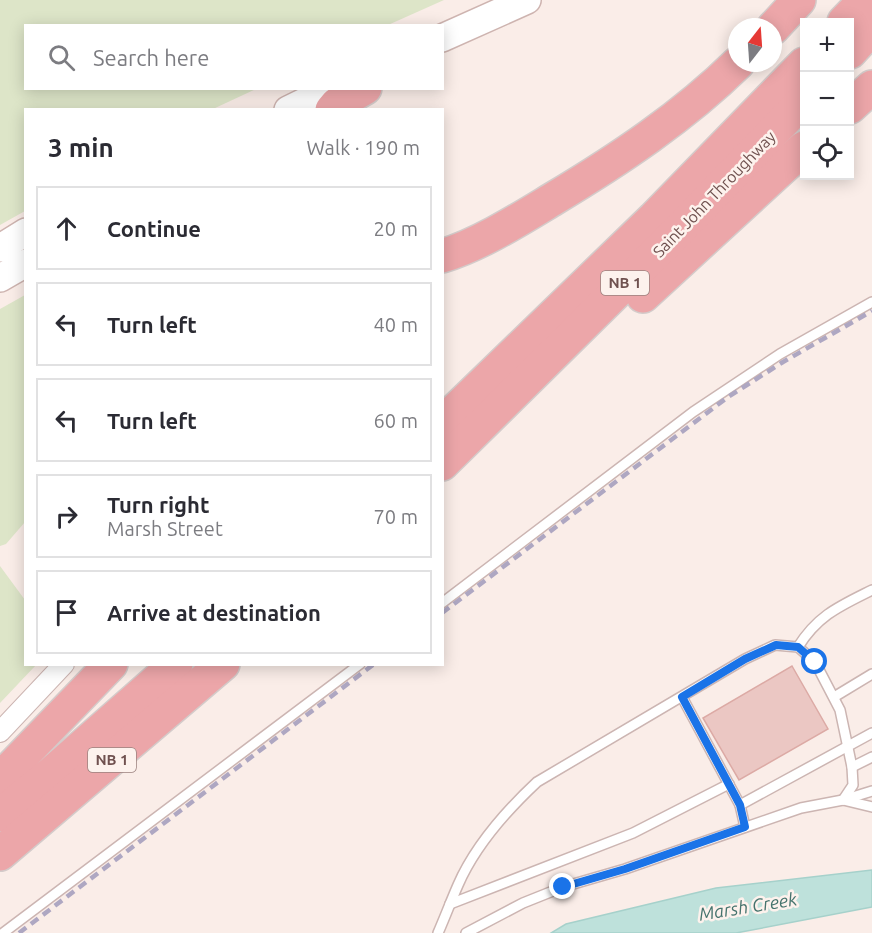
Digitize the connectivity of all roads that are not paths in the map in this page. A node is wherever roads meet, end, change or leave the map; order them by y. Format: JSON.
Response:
{"nodes":[{"id":1,"x":527,"y":0,"type":"edge"},
{"id":2,"x":799,"y":0,"type":"edge"},
{"id":3,"x":865,"y":0,"type":"edge"},
{"id":4,"x":782,"y":18,"type":"edge"},
{"id":5,"x":847,"y":18,"type":"edge"},
{"id":6,"x":872,"y":28,"type":"edge"},
{"id":7,"x":444,"y":37,"type":"edge"},
{"id":8,"x":854,"y":47,"type":"edge"},
{"id":9,"x":800,"y":68,"type":"edge"},
{"id":10,"x":728,"y":72,"type":"edge"},
{"id":11,"x":872,"y":87,"type":"edge"},
{"id":12,"x":329,"y":90,"type":"edge"},
{"id":13,"x":362,"y":90,"type":"edge"},
{"id":14,"x":854,"y":103,"type":"edge"},
{"id":15,"x":800,"y":104,"type":"edge"},
{"id":16,"x":292,"y":108,"type":"edge"},
{"id":17,"x":334,"y":108,"type":"edge"},
{"id":18,"x":800,"y":152,"type":"edge"},
{"id":19,"x":24,"y":233,"type":"edge"},
{"id":20,"x":0,"y":248,"type":"edge"},
{"id":21,"x":444,"y":255,"type":"edge"},
{"id":22,"x":24,"y":264,"type":"edge"},
{"id":23,"x":0,"y":278,"type":"edge"},
{"id":24,"x":872,"y":302,"type":"edge"},
{"id":25,"x":444,"y":421,"type":"edge"},
{"id":26,"x":444,"y":462,"type":"edge"},
{"id":27,"x":444,"y":469,"type":"edge"},
{"id":28,"x":872,"y":590,"type":"edge"},
{"id":29,"x":444,"y":601,"type":"edge"},
{"id":30,"x":798,"y":647,"type":"junction"},
{"id":31,"x":62,"y":666,"type":"edge"},
{"id":32,"x":109,"y":666,"type":"edge"},
{"id":33,"x":174,"y":666,"type":"edge"},
{"id":34,"x":221,"y":666,"type":"edge"},
{"id":35,"x":357,"y":666,"type":"edge"},
{"id":36,"x":872,"y":674,"type":"edge"},
{"id":37,"x":682,"y":697,"type":"junction"},
{"id":38,"x":834,"y":697,"type":"junction"},
{"id":39,"x":0,"y":732,"type":"edge"},
{"id":40,"x":872,"y":733,"type":"edge"},
{"id":41,"x":848,"y":745,"type":"junction"},
{"id":42,"x":872,"y":757,"type":"edge"},
{"id":43,"x":852,"y":768,"type":"junction"},
{"id":44,"x":0,"y":779,"type":"edge"},
{"id":45,"x":729,"y":784,"type":"junction"},
{"id":46,"x":872,"y":791,"type":"edge"},
{"id":47,"x":843,"y":800,"type":"junction"},
{"id":48,"x":740,"y":805,"type":"junction"},
{"id":49,"x":872,"y":807,"type":"edge"},
{"id":50,"x":0,"y":815,"type":"edge"},
{"id":51,"x":745,"y":827,"type":"junction"},
{"id":52,"x":0,"y":854,"type":"edge"},
{"id":53,"x":450,"y":904,"type":"junction"},
{"id":54,"x":3,"y":933,"type":"edge"},
{"id":55,"x":438,"y":933,"type":"edge"},
{"id":56,"x":466,"y":933,"type":"edge"}],
"edges":[{"from":1,"to":7,"type":"main road"},
{"from":2,"to":4,"type":"highway"},
{"from":3,"to":5,"type":"highway"},
{"from":6,"to":8,"type":"highway"},
{"from":9,"to":25,"type":"highway","name":"Saint John Throughway","number":"NB 1"},
{"from":10,"to":21,"type":"highway"},
{"from":11,"to":14,"type":"highway"},
{"from":12,"to":16,"type":"main road"},
{"from":13,"to":17,"type":"highway"},
{"from":15,"to":26,"type":"highway","name":"Saint John Throughway","number":"NB 1"},
{"from":18,"to":27,"type":"highway"},
{"from":19,"to":20,"type":"main road"},
{"from":22,"to":23,"type":"main road"},
{"from":24,"to":29,"type":"lane"},
{"from":28,"to":30,"type":"lane"},
{"from":30,"to":37,"type":"lane"},
{"from":30,"to":38,"type":"lane"},
{"from":31,"to":39,"type":"street"},
{"from":32,"to":44,"type":"highway"},
{"from":33,"to":50,"type":"highway","number":"NB 1"},
{"from":34,"to":52,"type":"highway","number":"NB 1"},
{"from":35,"to":54,"type":"lane"},
{"from":36,"to":38,"type":"lane"},
{"from":37,"to":45,"type":"lane"},
{"from":37,"to":53,"type":"lane"},
{"from":38,"to":41,"type":"lane"},
{"from":40,"to":41,"type":"lane"},
{"from":41,"to":43,"type":"lane"},
{"from":41,"to":48,"type":"lane"},
{"from":42,"to":43,"type":"lane"},
{"from":43,"to":47,"type":"lane"},
{"from":45,"to":48,"type":"lane"},
{"from":45,"to":53,"type":"lane"},
{"from":46,"to":47,"type":"lane"},
{"from":47,"to":49,"type":"lane"},
{"from":47,"to":51,"type":"lane"},
{"from":48,"to":51,"type":"lane"},
{"from":51,"to":56,"type":"lane"},
{"from":53,"to":55,"type":"lane"}]}
